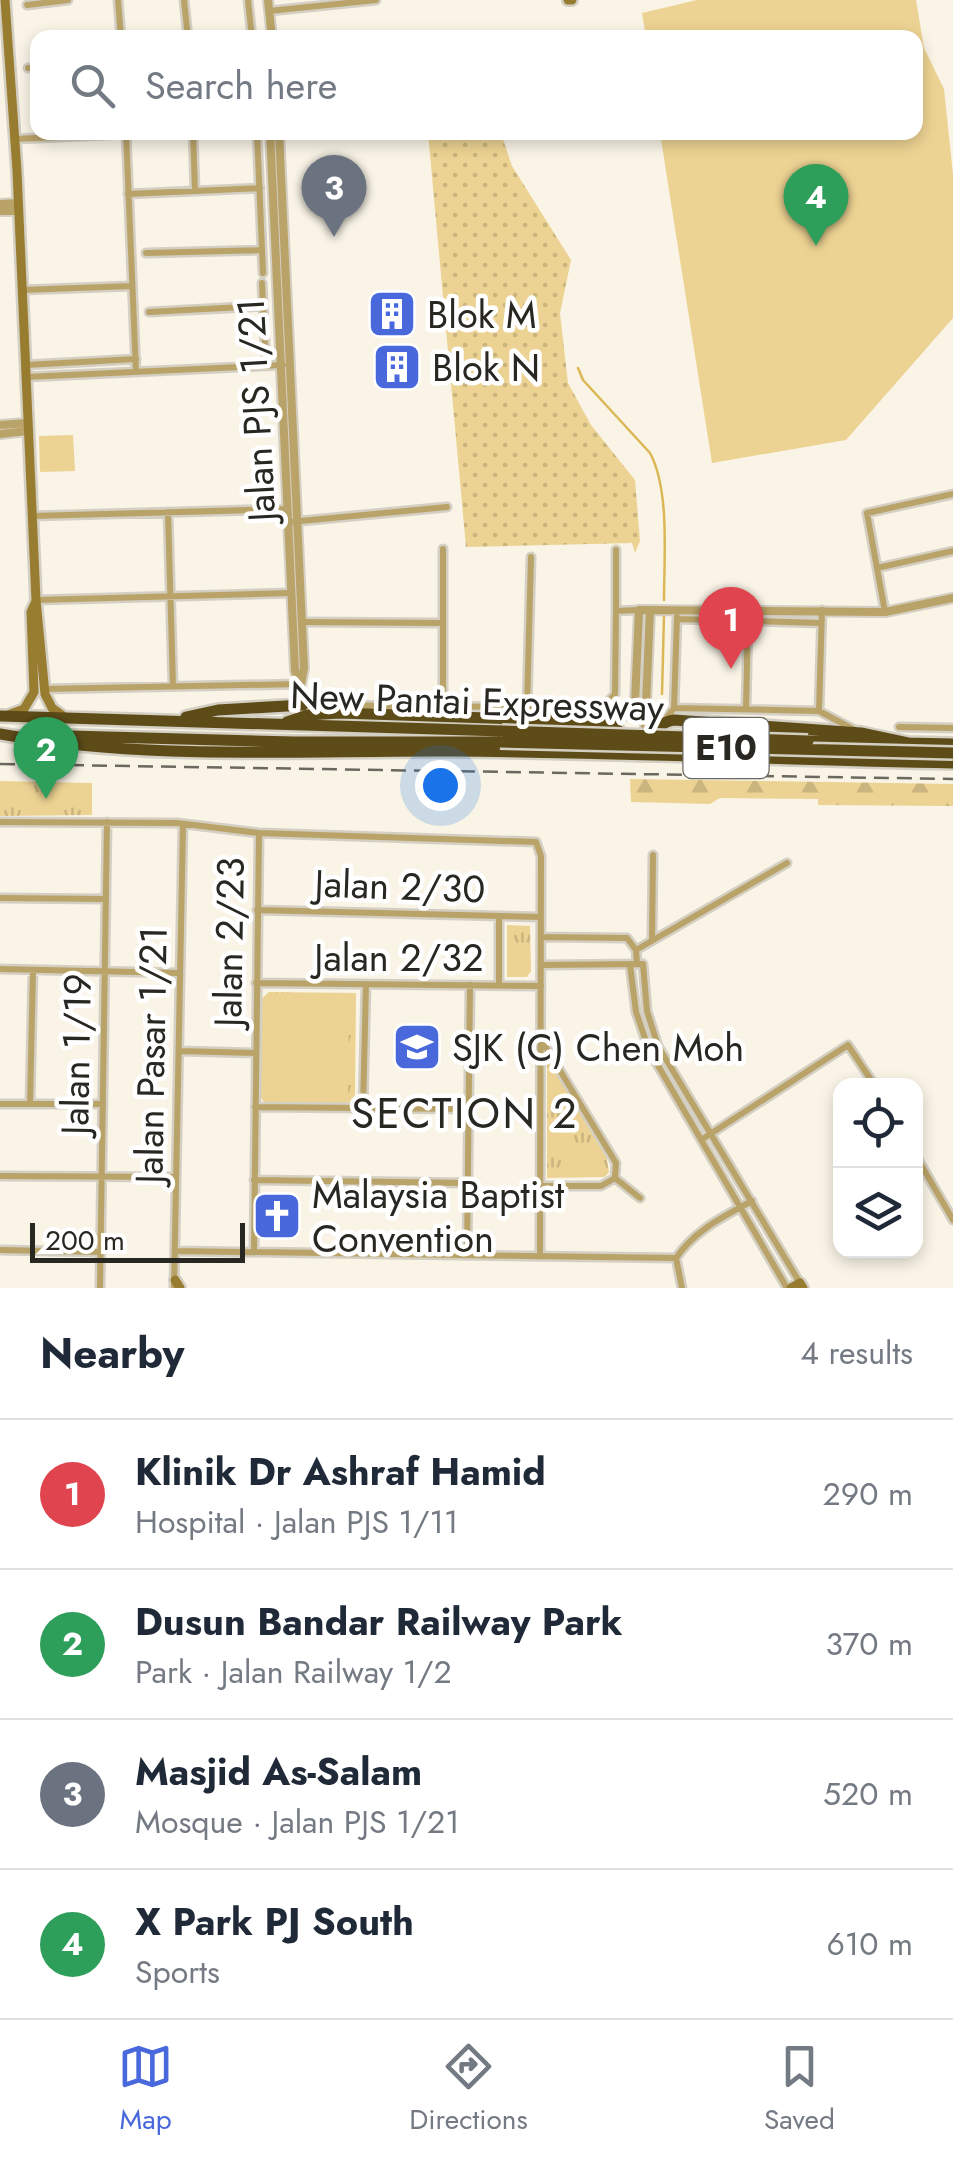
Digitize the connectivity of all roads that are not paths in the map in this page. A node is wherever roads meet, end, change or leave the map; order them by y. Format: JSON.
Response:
{"nodes":[{"id":1,"x":5,"y":0,"type":"edge"},
{"id":2,"x":68,"y":0,"type":"edge"},
{"id":3,"x":118,"y":0,"type":"edge"},
{"id":4,"x":184,"y":0,"type":"edge"},
{"id":5,"x":248,"y":0,"type":"edge"},
{"id":6,"x":268,"y":0,"type":"edge"},
{"id":7,"x":376,"y":0,"type":"edge"},
{"id":8,"x":27,"y":5,"type":"dead end"},
{"id":9,"x":269,"y":11,"type":"junction"},
{"id":10,"x":3,"y":14,"type":"edge"},
{"id":11,"x":120,"y":30,"type":"edge"},
{"id":12,"x":187,"y":30,"type":"edge"},
{"id":13,"x":251,"y":30,"type":"edge"},
{"id":14,"x":271,"y":30,"type":"edge"},
{"id":15,"x":0,"y":89,"type":"edge"},
{"id":16,"x":12,"y":89,"type":"junction"},
{"id":17,"x":30,"y":138,"type":"edge"},
{"id":18,"x":14,"y":139,"type":"junction"},
{"id":19,"x":126,"y":140,"type":"edge"},
{"id":20,"x":193,"y":140,"type":"edge"},
{"id":21,"x":257,"y":140,"type":"edge"},
{"id":22,"x":271,"y":140,"type":"edge"},
{"id":23,"x":279,"y":140,"type":"edge"},
{"id":24,"x":260,"y":188,"type":"junction"},
{"id":25,"x":195,"y":191,"type":"junction"},
{"id":26,"x":128,"y":194,"type":"junction"},
{"id":27,"x":18,"y":207,"type":"junction"},
{"id":28,"x":0,"y":208,"type":"edge"},
{"id":29,"x":262,"y":250,"type":"junction"},
{"id":30,"x":146,"y":253,"type":"dead end"},
{"id":31,"x":132,"y":286,"type":"junction"},
{"id":32,"x":22,"y":290,"type":"junction"},
{"id":33,"x":264,"y":306,"type":"junction"},
{"id":34,"x":149,"y":312,"type":"dead end"},
{"id":35,"x":136,"y":360,"type":"junction"},
{"id":36,"x":25,"y":364,"type":"junction"},
{"id":37,"x":285,"y":365,"type":"junction"},
{"id":38,"x":266,"y":366,"type":"junction"},
{"id":39,"x":136,"y":372,"type":"junction"},
{"id":40,"x":26,"y":377,"type":"junction"},
{"id":41,"x":0,"y":426,"type":"edge"},
{"id":42,"x":27,"y":427,"type":"junction"},
{"id":43,"x":0,"y":434,"type":"edge"},
{"id":44,"x":953,"y":494,"type":"edge"},
{"id":45,"x":447,"y":506,"type":"dead end"},
{"id":46,"x":290,"y":509,"type":"junction"},
{"id":47,"x":168,"y":512,"type":"junction"},
{"id":48,"x":32,"y":516,"type":"junction"},
{"id":49,"x":294,"y":521,"type":"junction"},
{"id":50,"x":443,"y":549,"type":"dead end"},
{"id":51,"x":616,"y":550,"type":"dead end"},
{"id":52,"x":953,"y":551,"type":"edge"},
{"id":53,"x":531,"y":556,"type":"dead end"},
{"id":54,"x":877,"y":568,"type":"junction"},
{"id":55,"x":293,"y":593,"type":"junction"},
{"id":56,"x":171,"y":597,"type":"junction"},
{"id":57,"x":953,"y":598,"type":"edge"},
{"id":58,"x":36,"y":600,"type":"junction"},
{"id":59,"x":678,"y":609,"type":"junction"},
{"id":60,"x":639,"y":610,"type":"junction"},
{"id":61,"x":650,"y":610,"type":"junction"},
{"id":62,"x":822,"y":610,"type":"junction"},
{"id":63,"x":616,"y":611,"type":"junction"},
{"id":64,"x":885,"y":612,"type":"junction"},
{"id":65,"x":677,"y":620,"type":"junction"},
{"id":66,"x":748,"y":621,"type":"junction"},
{"id":67,"x":302,"y":622,"type":"junction"},
{"id":68,"x":821,"y":622,"type":"junction"},
{"id":69,"x":443,"y":623,"type":"junction"},
{"id":70,"x":301,"y":684,"type":"junction"},
{"id":71,"x":173,"y":686,"type":"junction"},
{"id":72,"x":44,"y":689,"type":"junction"},
{"id":73,"x":302,"y":706,"type":"junction"},
{"id":74,"x":442,"y":706,"type":"junction"},
{"id":75,"x":526,"y":708,"type":"junction"},
{"id":76,"x":674,"y":708,"type":"junction"},
{"id":77,"x":746,"y":709,"type":"junction"},
{"id":78,"x":819,"y":711,"type":"junction"},
{"id":79,"x":3,"y":716,"type":"edge"},
{"id":80,"x":66,"y":718,"type":"junction"},
{"id":81,"x":168,"y":721,"type":"junction"},
{"id":82,"x":611,"y":722,"type":"junction"},
{"id":83,"x":663,"y":722,"type":"junction"},
{"id":84,"x":278,"y":725,"type":"junction"},
{"id":85,"x":899,"y":727,"type":"dead end"},
{"id":86,"x":953,"y":728,"type":"edge"},
{"id":87,"x":862,"y":733,"type":"junction"},
{"id":88,"x":0,"y":734,"type":"edge"},
{"id":89,"x":908,"y":743,"type":"junction"},
{"id":90,"x":953,"y":744,"type":"edge"},
{"id":91,"x":953,"y":753,"type":"edge"},
{"id":92,"x":598,"y":754,"type":"junction"},
{"id":93,"x":677,"y":756,"type":"junction"},
{"id":94,"x":953,"y":763,"type":"edge"},
{"id":95,"x":0,"y":822,"type":"edge"},
{"id":96,"x":107,"y":822,"type":"junction"},
{"id":97,"x":183,"y":824,"type":"junction"},
{"id":98,"x":259,"y":833,"type":"junction"},
{"id":99,"x":653,"y":855,"type":"dead end"},
{"id":100,"x":788,"y":862,"type":"dead end"},
{"id":101,"x":0,"y":898,"type":"edge"},
{"id":102,"x":106,"y":899,"type":"junction"},
{"id":103,"x":257,"y":910,"type":"junction"},
{"id":104,"x":500,"y":916,"type":"junction"},
{"id":105,"x":541,"y":917,"type":"junction"},
{"id":106,"x":541,"y":937,"type":"junction"},
{"id":107,"x":652,"y":941,"type":"junction"},
{"id":108,"x":636,"y":950,"type":"junction"},
{"id":109,"x":637,"y":964,"type":"junction"},
{"id":110,"x":541,"y":965,"type":"junction"},
{"id":111,"x":0,"y":969,"type":"edge"},
{"id":112,"x":33,"y":970,"type":"junction"},
{"id":113,"x":105,"y":972,"type":"junction"},
{"id":114,"x":180,"y":973,"type":"junction"},
{"id":115,"x":256,"y":984,"type":"junction"},
{"id":116,"x":366,"y":984,"type":"junction"},
{"id":117,"x":470,"y":985,"type":"junction"},
{"id":118,"x":499,"y":986,"type":"junction"},
{"id":119,"x":541,"y":986,"type":"junction"},
{"id":120,"x":541,"y":1039,"type":"junction"},
{"id":121,"x":179,"y":1051,"type":"junction"},
{"id":122,"x":254,"y":1052,"type":"junction"},
{"id":123,"x":870,"y":1078,"type":"edge"},
{"id":124,"x":0,"y":1104,"type":"edge"},
{"id":125,"x":30,"y":1104,"type":"junction"},
{"id":126,"x":103,"y":1104,"type":"junction"},
{"id":127,"x":254,"y":1107,"type":"junction"},
{"id":128,"x":363,"y":1109,"type":"junction"},
{"id":129,"x":468,"y":1109,"type":"junction"},
{"id":130,"x":711,"y":1134,"type":"junction"},
{"id":131,"x":701,"y":1140,"type":"junction"},
{"id":132,"x":923,"y":1168,"type":"edge"},
{"id":133,"x":0,"y":1176,"type":"edge"},
{"id":134,"x":102,"y":1177,"type":"junction"},
{"id":135,"x":176,"y":1178,"type":"junction"},
{"id":136,"x":615,"y":1178,"type":"junction"},
{"id":137,"x":254,"y":1180,"type":"junction"},
{"id":138,"x":468,"y":1183,"type":"junction"},
{"id":139,"x":540,"y":1186,"type":"junction"},
{"id":140,"x":640,"y":1198,"type":"dead end"},
{"id":141,"x":752,"y":1200,"type":"junction"},
{"id":142,"x":741,"y":1207,"type":"junction"},
{"id":143,"x":953,"y":1220,"type":"edge"},
{"id":144,"x":0,"y":1250,"type":"edge"},
{"id":145,"x":175,"y":1251,"type":"junction"},
{"id":146,"x":100,"y":1252,"type":"junction"},
{"id":147,"x":254,"y":1252,"type":"junction"},
{"id":148,"x":467,"y":1255,"type":"junction"},
{"id":149,"x":540,"y":1256,"type":"junction"},
{"id":150,"x":676,"y":1258,"type":"junction"},
{"id":151,"x":176,"y":1285,"type":"edge"},
{"id":152,"x":795,"y":1287,"type":"edge"},
{"id":153,"x":100,"y":1288,"type":"edge"},
{"id":154,"x":682,"y":1288,"type":"edge"}],
"edges":[{"from":1,"to":10,"type":"main road"},
{"from":2,"to":8,"type":"street"},
{"from":3,"to":11,"type":"street"},
{"from":4,"to":12,"type":"street"},
{"from":5,"to":13,"type":"street"},
{"from":6,"to":9,"type":"street"},
{"from":7,"to":9,"type":"street"},
{"from":9,"to":14,"type":"street"},
{"from":10,"to":16,"type":"main road"},
{"from":15,"to":16,"type":"street"},
{"from":16,"to":18,"type":"main road"},
{"from":17,"to":18,"type":"street"},
{"from":18,"to":27,"type":"main road"},
{"from":19,"to":26,"type":"street"},
{"from":20,"to":25,"type":"street"},
{"from":21,"to":24,"type":"street"},
{"from":22,"to":37,"type":"street","name":"Jalan PJS 1/21"},
{"from":23,"to":37,"type":"street","name":"Jalan PJS 1/21"},
{"from":24,"to":25,"type":"street"},
{"from":24,"to":29,"type":"street"},
{"from":25,"to":26,"type":"street"},
{"from":26,"to":31,"type":"street"},
{"from":27,"to":28,"type":"street"},
{"from":27,"to":32,"type":"main road"},
{"from":29,"to":30,"type":"street"},
{"from":29,"to":33,"type":"street"},
{"from":31,"to":32,"type":"street"},
{"from":31,"to":35,"type":"street"},
{"from":32,"to":36,"type":"main road"},
{"from":33,"to":34,"type":"street"},
{"from":33,"to":38,"type":"street"},
{"from":35,"to":36,"type":"street"},
{"from":35,"to":39,"type":"street"},
{"from":36,"to":40,"type":"main road"},
{"from":37,"to":38,"type":"street"},
{"from":37,"to":46,"type":"street","name":"Jalan PJS 1/21"},
{"from":37,"to":49,"type":"street","name":"Jalan PJS 1/21"},
{"from":38,"to":39,"type":"street"},
{"from":39,"to":40,"type":"street"},
{"from":40,"to":42,"type":"main road"},
{"from":41,"to":42,"type":"street"},
{"from":42,"to":43,"type":"street"},
{"from":42,"to":48,"type":"main road"},
{"from":44,"to":54,"type":"street"},
{"from":45,"to":49,"type":"street"},
{"from":46,"to":47,"type":"street"},
{"from":46,"to":49,"type":"street","name":"Jalan PJS 1/21"},
{"from":47,"to":48,"type":"street"},
{"from":47,"to":56,"type":"street"},
{"from":48,"to":58,"type":"main road"},
{"from":49,"to":55,"type":"street","name":"Jalan PJS 1/21"},
{"from":49,"to":67,"type":"street","name":"Jalan PJS 1/21"},
{"from":50,"to":69,"type":"street"},
{"from":51,"to":63,"type":"street"},
{"from":52,"to":54,"type":"street"},
{"from":53,"to":75,"type":"street"},
{"from":54,"to":64,"type":"street"},
{"from":55,"to":56,"type":"street"},
{"from":55,"to":70,"type":"street","name":"Jalan PJS 1/21"},
{"from":56,"to":58,"type":"street"},
{"from":56,"to":71,"type":"street"},
{"from":57,"to":64,"type":"street"},
{"from":58,"to":72,"type":"main road"},
{"from":58,"to":79,"type":"main road"},
{"from":59,"to":61,"type":"street"},
{"from":59,"to":62,"type":"street"},
{"from":59,"to":65,"type":"street"},
{"from":60,"to":61,"type":"street"},
{"from":60,"to":63,"type":"street"},
{"from":60,"to":82,"type":"street"},
{"from":61,"to":92,"type":"street"},
{"from":62,"to":64,"type":"street"},
{"from":62,"to":68,"type":"street"},
{"from":63,"to":75,"type":"street"},
{"from":65,"to":66,"type":"street"},
{"from":65,"to":76,"type":"street"},
{"from":66,"to":68,"type":"street"},
{"from":66,"to":77,"type":"street"},
{"from":67,"to":69,"type":"street"},
{"from":67,"to":70,"type":"street","name":"Jalan PJS 1/21"},
{"from":68,"to":78,"type":"street"},
{"from":69,"to":74,"type":"street"},
{"from":70,"to":71,"type":"street"},
{"from":70,"to":73,"type":"street","name":"Jalan PJS 1/21"},
{"from":71,"to":72,"type":"street"},
{"from":72,"to":80,"type":"main road"},
{"from":73,"to":74,"type":"street"},
{"from":73,"to":81,"type":"highway"},
{"from":74,"to":75,"type":"street"},
{"from":76,"to":77,"type":"street"},
{"from":76,"to":83,"type":"street"},
{"from":77,"to":78,"type":"street"},
{"from":78,"to":87,"type":"street"},
{"from":79,"to":80,"type":"highway","name":"New Pantai Expressway","number":"E10"},
{"from":80,"to":81,"type":"highway","name":"New Pantai Expressway","number":"E10"},
{"from":81,"to":84,"type":"highway","name":"New Pantai Expressway","number":"E10"},
{"from":82,"to":84,"type":"highway"},
{"from":82,"to":92,"type":"highway"},
{"from":83,"to":87,"type":"highway"},
{"from":83,"to":93,"type":"highway"},
{"from":84,"to":89,"type":"highway","name":"New Pantai Expressway","number":"E10","bridge":true},
{"from":85,"to":86,"type":"street"},
{"from":87,"to":89,"type":"highway"},
{"from":88,"to":91,"type":"highway","name":"New Pantai Expressway","number":"E10","bridge":true},
{"from":88,"to":92,"type":"highway"},
{"from":89,"to":90,"type":"highway","name":"New Pantai Expressway","number":"E10"},
{"from":92,"to":93,"type":"highway"},
{"from":93,"to":94,"type":"highway"},
{"from":95,"to":96,"type":"street"},
{"from":96,"to":97,"type":"street"},
{"from":96,"to":102,"type":"street","name":"Jalan 1/19"},
{"from":97,"to":98,"type":"street"},
{"from":97,"to":114,"type":"street","name":"Jalan Pasar 1/21"},
{"from":98,"to":103,"type":"street","name":"Jalan 2/23"},
{"from":98,"to":105,"type":"street"},
{"from":99,"to":107,"type":"street"},
{"from":100,"to":107,"type":"street"},
{"from":101,"to":102,"type":"street"},
{"from":102,"to":113,"type":"street","name":"Jalan 1/19"},
{"from":103,"to":104,"type":"street","name":"Jalan 2/30"},
{"from":103,"to":115,"type":"street","name":"Jalan 2/23"},
{"from":104,"to":105,"type":"street","name":"Jalan 2/30"},
{"from":104,"to":118,"type":"street"},
{"from":105,"to":106,"type":"street"},
{"from":106,"to":108,"type":"street"},
{"from":106,"to":110,"type":"street"},
{"from":107,"to":108,"type":"street"},
{"from":108,"to":109,"type":"street"},
{"from":109,"to":110,"type":"street"},
{"from":109,"to":130,"type":"street"},
{"from":109,"to":131,"type":"street"},
{"from":110,"to":119,"type":"street"},
{"from":111,"to":112,"type":"street"},
{"from":112,"to":113,"type":"street"},
{"from":112,"to":125,"type":"street"},
{"from":113,"to":114,"type":"street"},
{"from":113,"to":126,"type":"street","name":"Jalan 1/19"},
{"from":114,"to":121,"type":"street","name":"Jalan Pasar 1/21"},
{"from":115,"to":116,"type":"street","name":"Jalan 2/32"},
{"from":115,"to":122,"type":"street","name":"Jalan 2/23"},
{"from":116,"to":117,"type":"street","name":"Jalan 2/32"},
{"from":116,"to":128,"type":"street"},
{"from":117,"to":118,"type":"street","name":"Jalan 2/32"},
{"from":117,"to":129,"type":"street"},
{"from":118,"to":119,"type":"street","name":"Jalan 2/32"},
{"from":119,"to":120,"type":"street"},
{"from":120,"to":136,"type":"street"},
{"from":120,"to":139,"type":"street"},
{"from":121,"to":122,"type":"street","name":"Jalan 2/23"},
{"from":121,"to":135,"type":"street","name":"Jalan Pasar 1/21"},
{"from":122,"to":127,"type":"street","name":"Jalan 2/23"},
{"from":123,"to":130,"type":"street"},
{"from":124,"to":125,"type":"street"},
{"from":125,"to":126,"type":"street"},
{"from":126,"to":134,"type":"street","name":"Jalan 1/19"},
{"from":127,"to":128,"type":"street"},
{"from":127,"to":137,"type":"street","name":"Jalan 2/23"},
{"from":128,"to":129,"type":"street"},
{"from":129,"to":138,"type":"street"},
{"from":130,"to":131,"type":"street"},
{"from":130,"to":141,"type":"street"},
{"from":131,"to":142,"type":"street"},
{"from":132,"to":143,"type":"street"},
{"from":133,"to":134,"type":"street"},
{"from":134,"to":135,"type":"street"},
{"from":134,"to":146,"type":"street","name":"Jalan 1/19"},
{"from":135,"to":145,"type":"street","name":"Jalan Pasar 1/21"},
{"from":136,"to":139,"type":"street"},
{"from":136,"to":140,"type":"street"},
{"from":137,"to":138,"type":"street"},
{"from":137,"to":147,"type":"street","name":"Jalan 2/23"},
{"from":138,"to":148,"type":"street"},
{"from":139,"to":149,"type":"street"},
{"from":141,"to":142,"type":"street"},
{"from":141,"to":152,"type":"street"},
{"from":142,"to":150,"type":"street"},
{"from":142,"to":152,"type":"street"},
{"from":144,"to":146,"type":"street"},
{"from":145,"to":147,"type":"street"},
{"from":145,"to":151,"type":"street","name":"Jalan Pasar 1/21"},
{"from":146,"to":153,"type":"street","name":"Jalan 1/19"},
{"from":147,"to":148,"type":"street"},
{"from":148,"to":149,"type":"street"},
{"from":149,"to":150,"type":"street"},
{"from":150,"to":154,"type":"street"}]}
